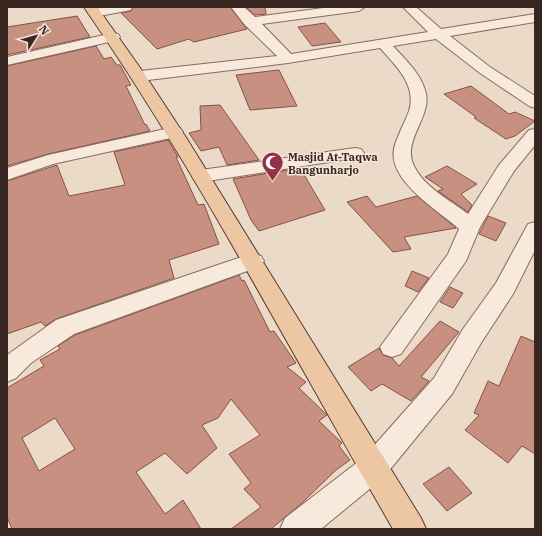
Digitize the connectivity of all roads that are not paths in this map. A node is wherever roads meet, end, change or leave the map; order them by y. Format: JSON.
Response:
{"nodes":[{"id":1,"x":126,"y":7,"type":"edge"},
{"id":2,"x":237,"y":7,"type":"edge"},
{"id":3,"x":358,"y":7,"type":"edge"},
{"id":4,"x":409,"y":7,"type":"edge"},
{"id":5,"x":92,"y":10,"type":"edge"},
{"id":6,"x":535,"y":18,"type":"edge"},
{"id":7,"x":250,"y":22,"type":"junction"},
{"id":8,"x":438,"y":35,"type":"junction"},
{"id":9,"x":112,"y":37,"type":"junction"},
{"id":10,"x":384,"y":44,"type":"junction"},
{"id":11,"x":288,"y":59,"type":"junction"},
{"id":12,"x":7,"y":61,"type":"edge"},
{"id":13,"x":140,"y":76,"type":"junction"},
{"id":14,"x":535,"y":103,"type":"edge"},
{"id":15,"x":174,"y":132,"type":"junction"},
{"id":16,"x":535,"y":134,"type":"edge"},
{"id":17,"x":355,"y":153,"type":"dead end"},
{"id":18,"x":7,"y":174,"type":"edge"},
{"id":19,"x":201,"y":176,"type":"junction"},
{"id":20,"x":470,"y":227,"type":"junction"},
{"id":21,"x":535,"y":229,"type":"edge"},
{"id":22,"x":253,"y":261,"type":"junction"},
{"id":23,"x":392,"y":347,"type":"dead end"},
{"id":24,"x":7,"y":370,"type":"edge"},
{"id":25,"x":373,"y":468,"type":"junction"},
{"id":26,"x":296,"y":529,"type":"edge"},
{"id":27,"x":410,"y":529,"type":"edge"}],
"edges":[{"from":1,"to":5,"type":"street"},
{"from":2,"to":7,"type":"street"},
{"from":3,"to":7,"type":"street"},
{"from":4,"to":8,"type":"street"},
{"from":5,"to":9,"type":"main road"},
{"from":6,"to":8,"type":"street"},
{"from":7,"to":11,"type":"street"},
{"from":8,"to":10,"type":"street"},
{"from":8,"to":14,"type":"street"},
{"from":9,"to":12,"type":"street"},
{"from":9,"to":13,"type":"main road"},
{"from":10,"to":11,"type":"street"},
{"from":10,"to":20,"type":"street"},
{"from":11,"to":13,"type":"street"},
{"from":13,"to":15,"type":"main road"},
{"from":15,"to":18,"type":"street"},
{"from":15,"to":19,"type":"main road"},
{"from":16,"to":20,"type":"street"},
{"from":17,"to":19,"type":"street"},
{"from":19,"to":22,"type":"main road"},
{"from":20,"to":23,"type":"street"},
{"from":21,"to":25,"type":"street"},
{"from":22,"to":24,"type":"street"},
{"from":22,"to":25,"type":"main road"},
{"from":25,"to":26,"type":"street"},
{"from":25,"to":27,"type":"main road"}]}
